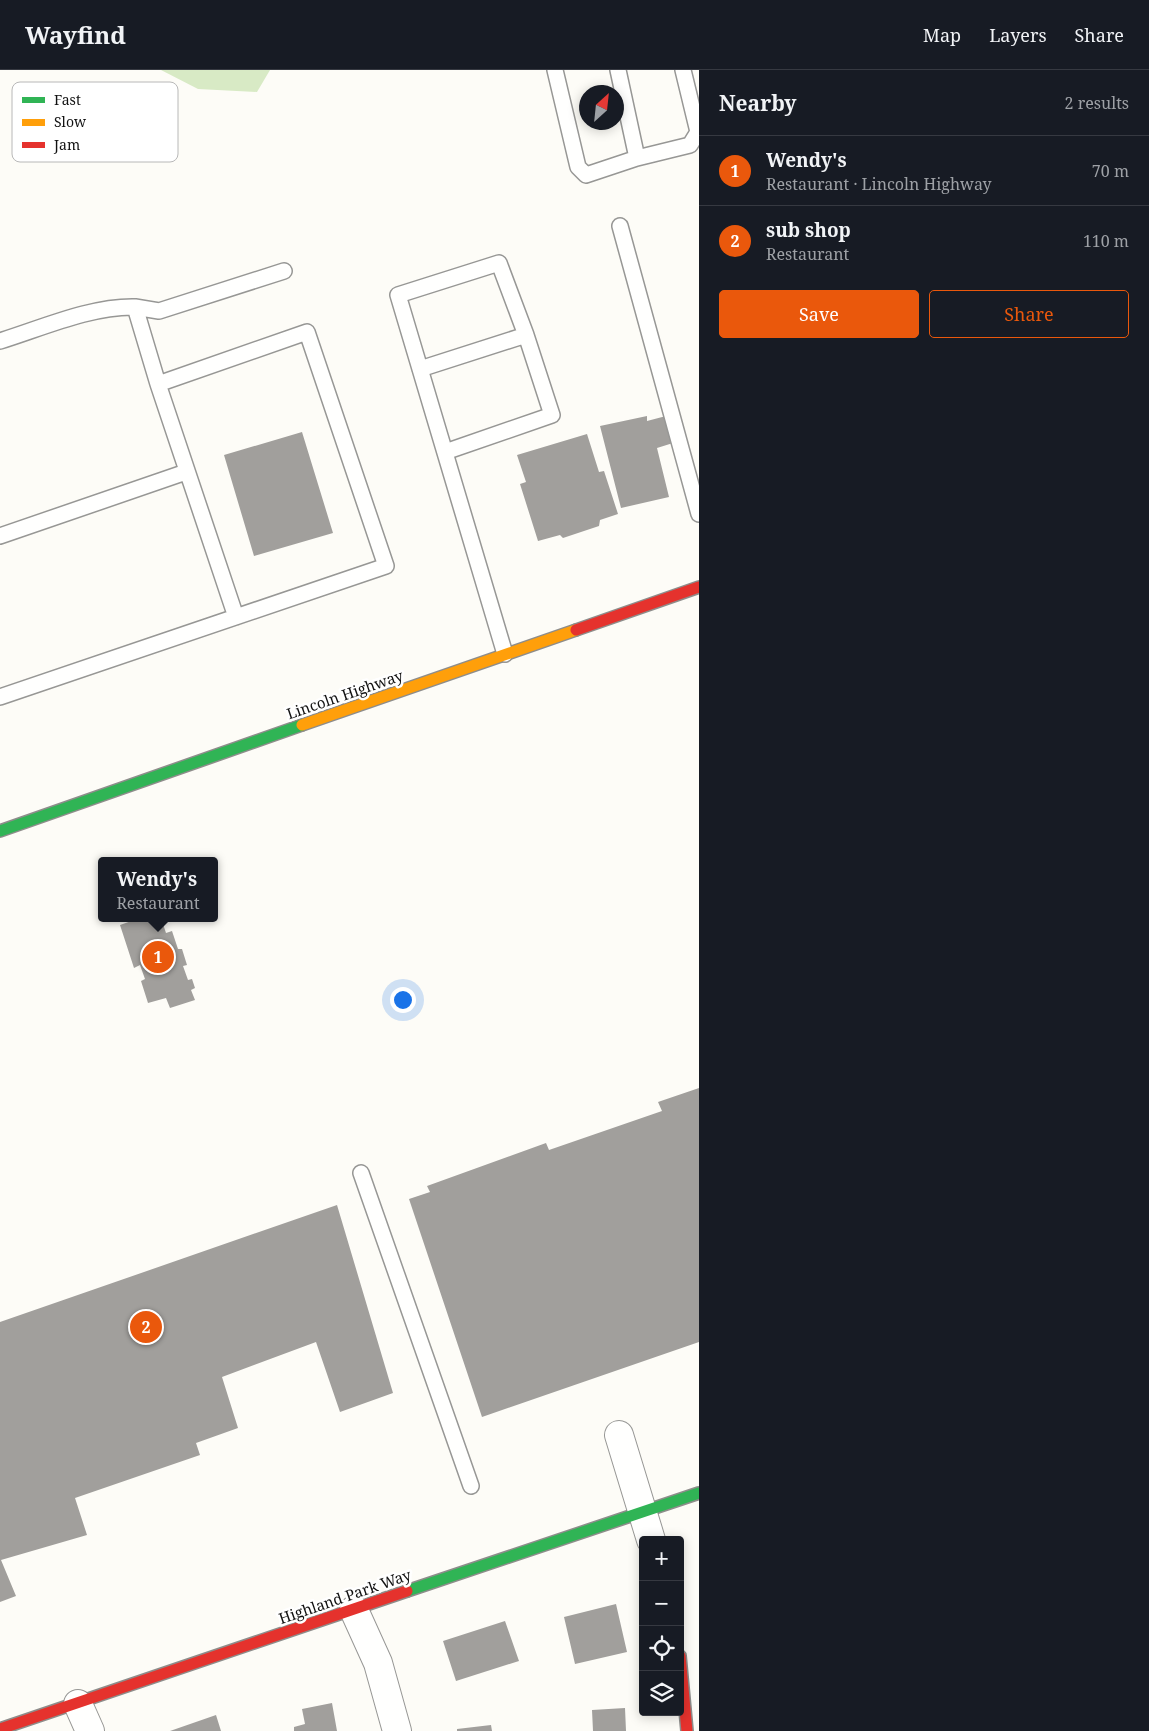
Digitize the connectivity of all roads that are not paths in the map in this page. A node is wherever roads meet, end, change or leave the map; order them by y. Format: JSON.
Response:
{"nodes":[{"id":1,"x":555,"y":70,"type":"edge"},
{"id":2,"x":618,"y":70,"type":"edge"},
{"id":3,"x":684,"y":70,"type":"edge"},
{"id":4,"x":637,"y":158,"type":"junction"},
{"id":5,"x":620,"y":226,"type":"dead end"},
{"id":6,"x":284,"y":271,"type":"dead end"},
{"id":7,"x":135,"y":307,"type":"junction"},
{"id":8,"x":526,"y":336,"type":"junction"},
{"id":9,"x":0,"y":341,"type":"edge"},
{"id":10,"x":420,"y":369,"type":"junction"},
{"id":11,"x":158,"y":384,"type":"junction"},
{"id":12,"x":445,"y":452,"type":"junction"},
{"id":13,"x":186,"y":472,"type":"junction"},
{"id":14,"x":699,"y":514,"type":"edge"},
{"id":15,"x":0,"y":536,"type":"edge"},
{"id":16,"x":699,"y":587,"type":"edge"},
{"id":17,"x":236,"y":617,"type":"junction"},
{"id":18,"x":505,"y":654,"type":"junction"},
{"id":19,"x":0,"y":698,"type":"edge"},
{"id":20,"x":0,"y":831,"type":"edge"},
{"id":21,"x":361,"y":1173,"type":"dead end"},
{"id":22,"x":619,"y":1434,"type":"dead end"},
{"id":23,"x":471,"y":1486,"type":"dead end"},
{"id":24,"x":699,"y":1493,"type":"edge"},
{"id":25,"x":642,"y":1512,"type":"junction"},
{"id":26,"x":650,"y":1536,"type":"edge"},
{"id":27,"x":354,"y":1610,"type":"junction"},
{"id":28,"x":681,"y":1671,"type":"edge"},
{"id":29,"x":78,"y":1704,"type":"junction"},
{"id":30,"x":0,"y":1729,"type":"edge"},
{"id":31,"x":90,"y":1731,"type":"edge"},
{"id":32,"x":397,"y":1731,"type":"edge"},
{"id":33,"x":687,"y":1731,"type":"edge"}],
"edges":[{"from":1,"to":4,"type":"lane"},
{"from":2,"to":4,"type":"lane"},
{"from":3,"to":4,"type":"lane"},
{"from":5,"to":14,"type":"lane"},
{"from":6,"to":7,"type":"lane"},
{"from":7,"to":9,"type":"lane"},
{"from":7,"to":11,"type":"lane"},
{"from":8,"to":10,"type":"lane"},
{"from":8,"to":10,"type":"lane"},
{"from":8,"to":12,"type":"lane"},
{"from":10,"to":12,"type":"lane"},
{"from":11,"to":13,"type":"lane"},
{"from":11,"to":17,"type":"lane"},
{"from":12,"to":18,"type":"lane"},
{"from":13,"to":15,"type":"lane"},
{"from":13,"to":17,"type":"lane"},
{"from":16,"to":18,"type":"street","name":"Lincoln Highway"},
{"from":17,"to":19,"type":"lane"},
{"from":18,"to":20,"type":"street","name":"Lincoln Highway"},
{"from":21,"to":23,"type":"lane"},
{"from":22,"to":25,"type":"street"},
{"from":24,"to":25,"type":"street","name":"Highland Park Way"},
{"from":25,"to":26,"type":"street"},
{"from":25,"to":27,"type":"street","name":"Highland Park Way"},
{"from":27,"to":29,"type":"street","name":"Highland Park Way"},
{"from":27,"to":32,"type":"street"},
{"from":28,"to":33,"type":"street"},
{"from":29,"to":30,"type":"street","name":"Highland Park Way"},
{"from":29,"to":31,"type":"street"}]}
